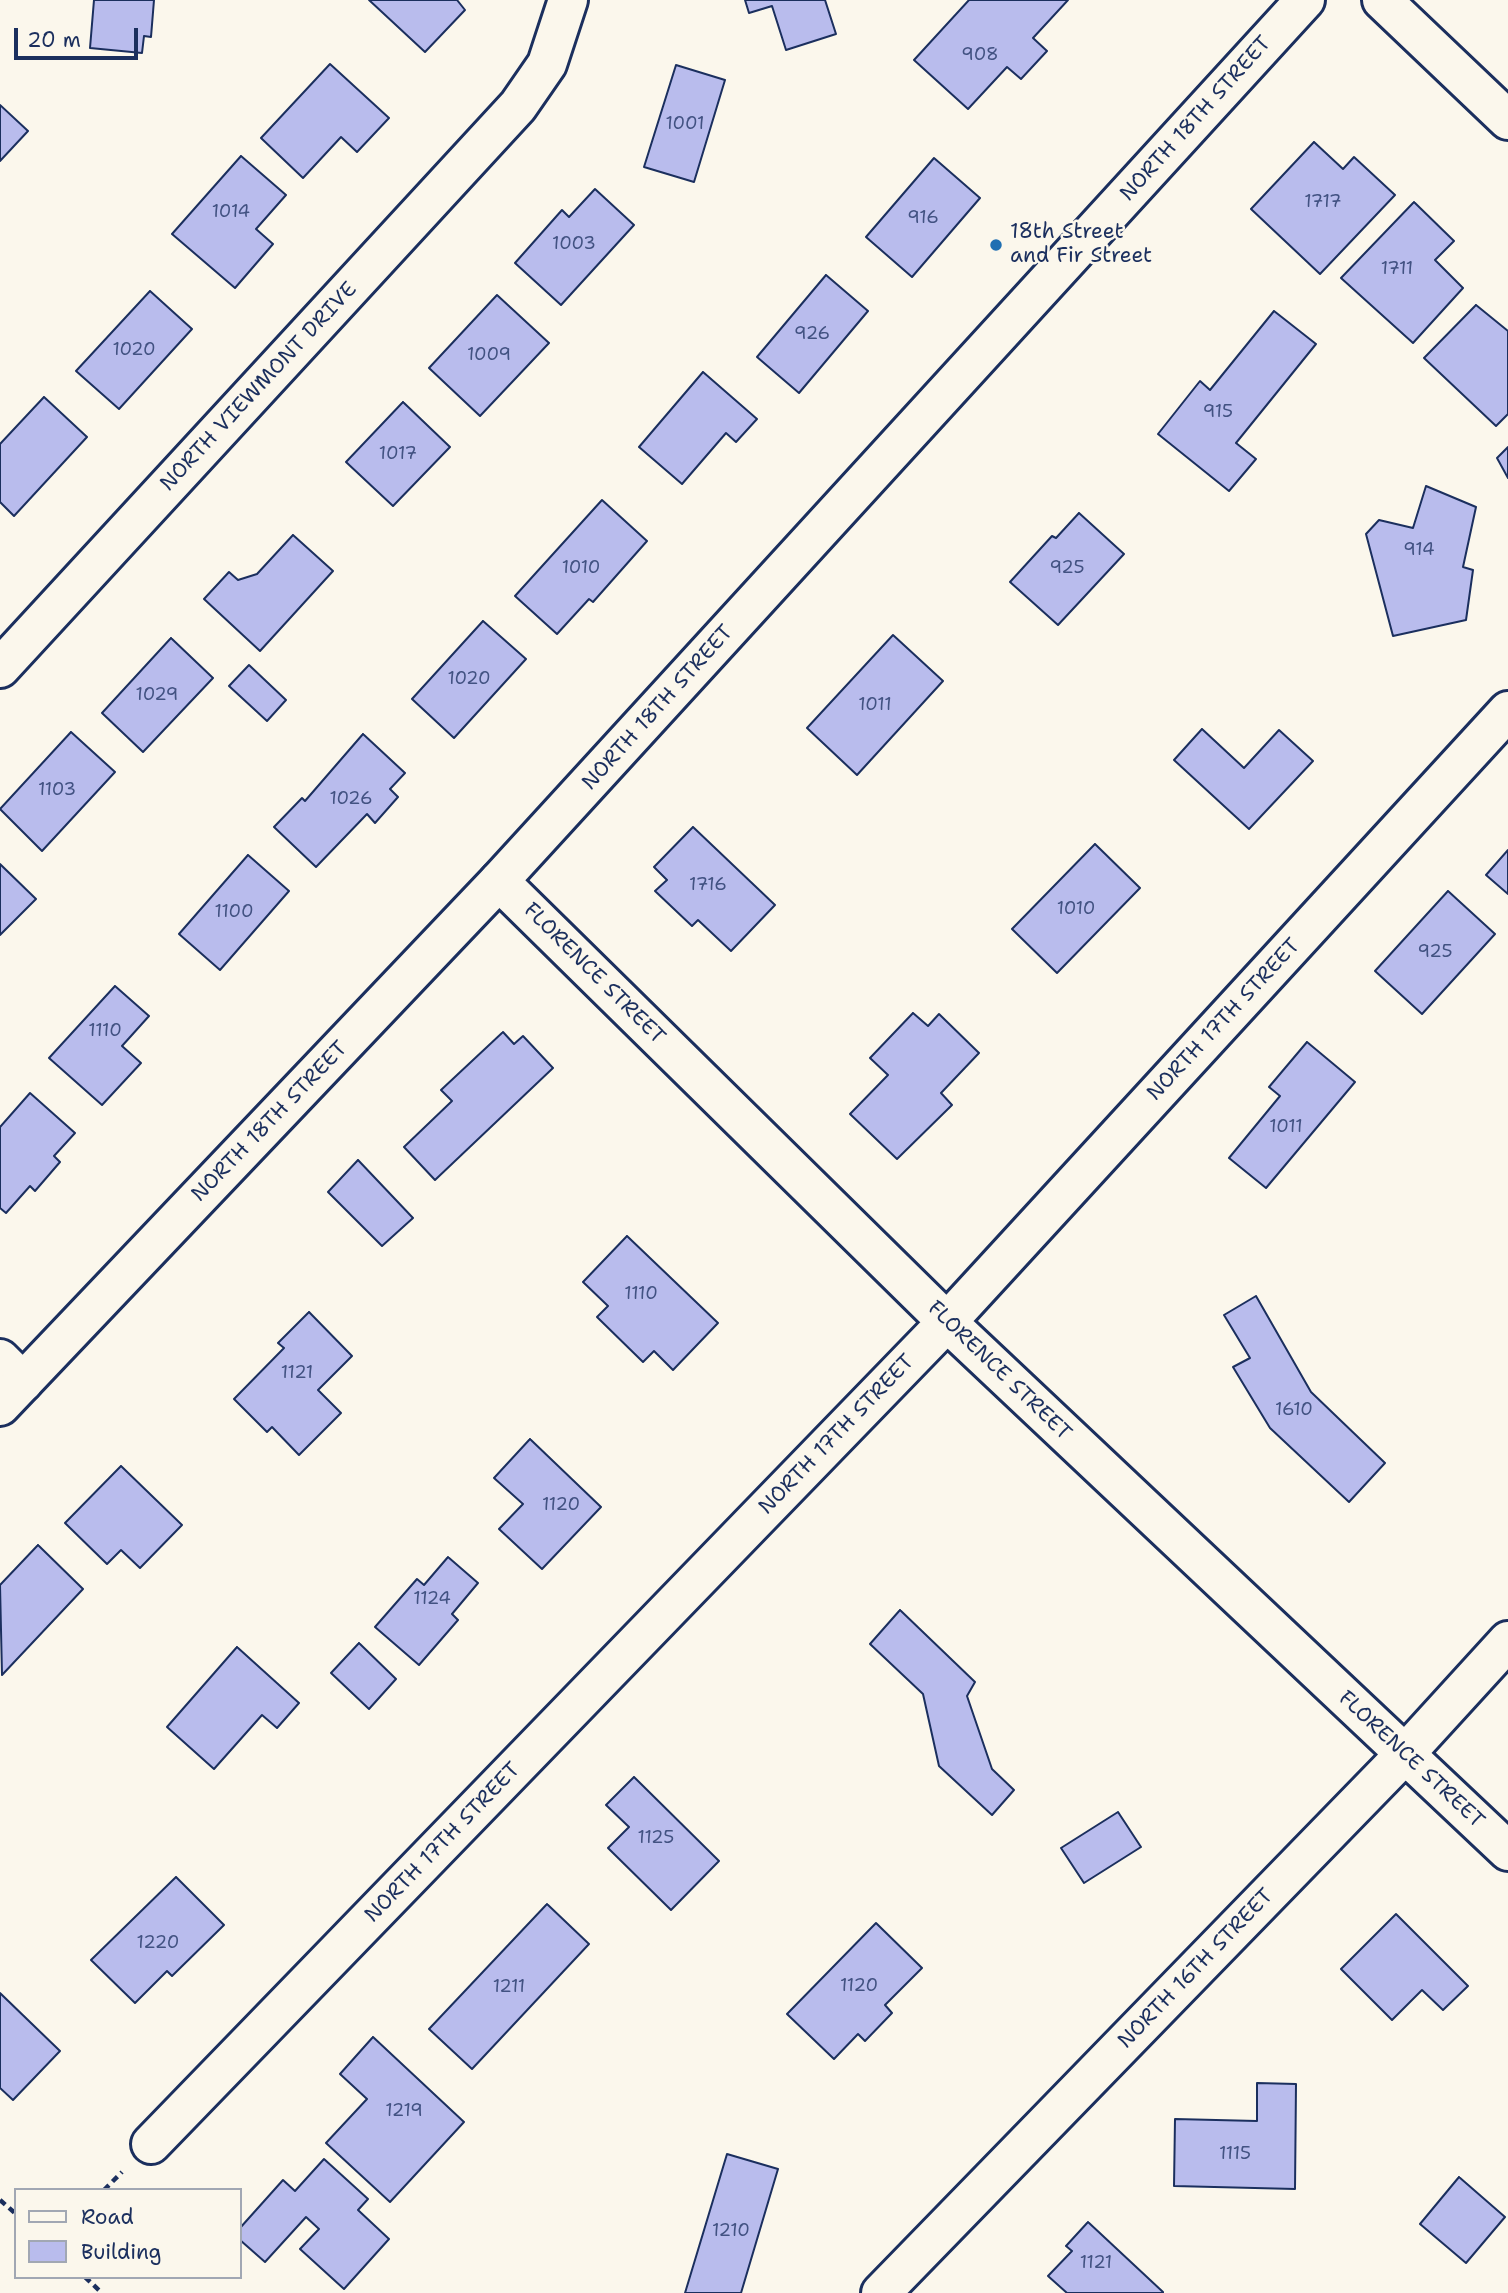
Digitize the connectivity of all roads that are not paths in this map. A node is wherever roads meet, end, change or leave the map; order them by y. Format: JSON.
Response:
{"nodes":[{"id":1,"x":568,"y":0,"type":"edge"},
{"id":2,"x":1305,"y":0,"type":"edge"},
{"id":3,"x":1381,"y":0,"type":"edge"},
{"id":4,"x":1508,"y":120,"type":"edge"},
{"id":5,"x":0,"y":668,"type":"edge"},
{"id":6,"x":1508,"y":711,"type":"edge"},
{"id":7,"x":499,"y":881,"type":"junction"},
{"id":8,"x":947,"y":1322,"type":"junction"},
{"id":9,"x":8,"y":1382,"type":"edge"},
{"id":10,"x":1508,"y":1641,"type":"edge"},
{"id":11,"x":1404,"y":1755,"type":"junction"},
{"id":12,"x":1508,"y":1851,"type":"edge"},
{"id":13,"x":151,"y":2144,"type":"dead end"},
{"id":14,"x":881,"y":2293,"type":"edge"}],
"edges":[{"from":1,"to":5,"type":"street","name":"NORTH VIEWMONT DRIVE"},
{"from":2,"to":7,"type":"street","name":"NORTH 18TH STREET"},
{"from":3,"to":4,"type":"street"},
{"from":6,"to":8,"type":"street","name":"NORTH 17TH STREET"},
{"from":7,"to":8,"type":"street","name":"FLORENCE STREET"},
{"from":7,"to":9,"type":"street","name":"NORTH 18TH STREET"},
{"from":8,"to":11,"type":"street","name":"FLORENCE STREET"},
{"from":8,"to":13,"type":"street","name":"NORTH 17TH STREET"},
{"from":10,"to":11,"type":"street","name":"NORTH 16TH STREET"},
{"from":11,"to":12,"type":"street","name":"FLORENCE STREET"},
{"from":11,"to":14,"type":"street","name":"NORTH 16TH STREET"}]}
